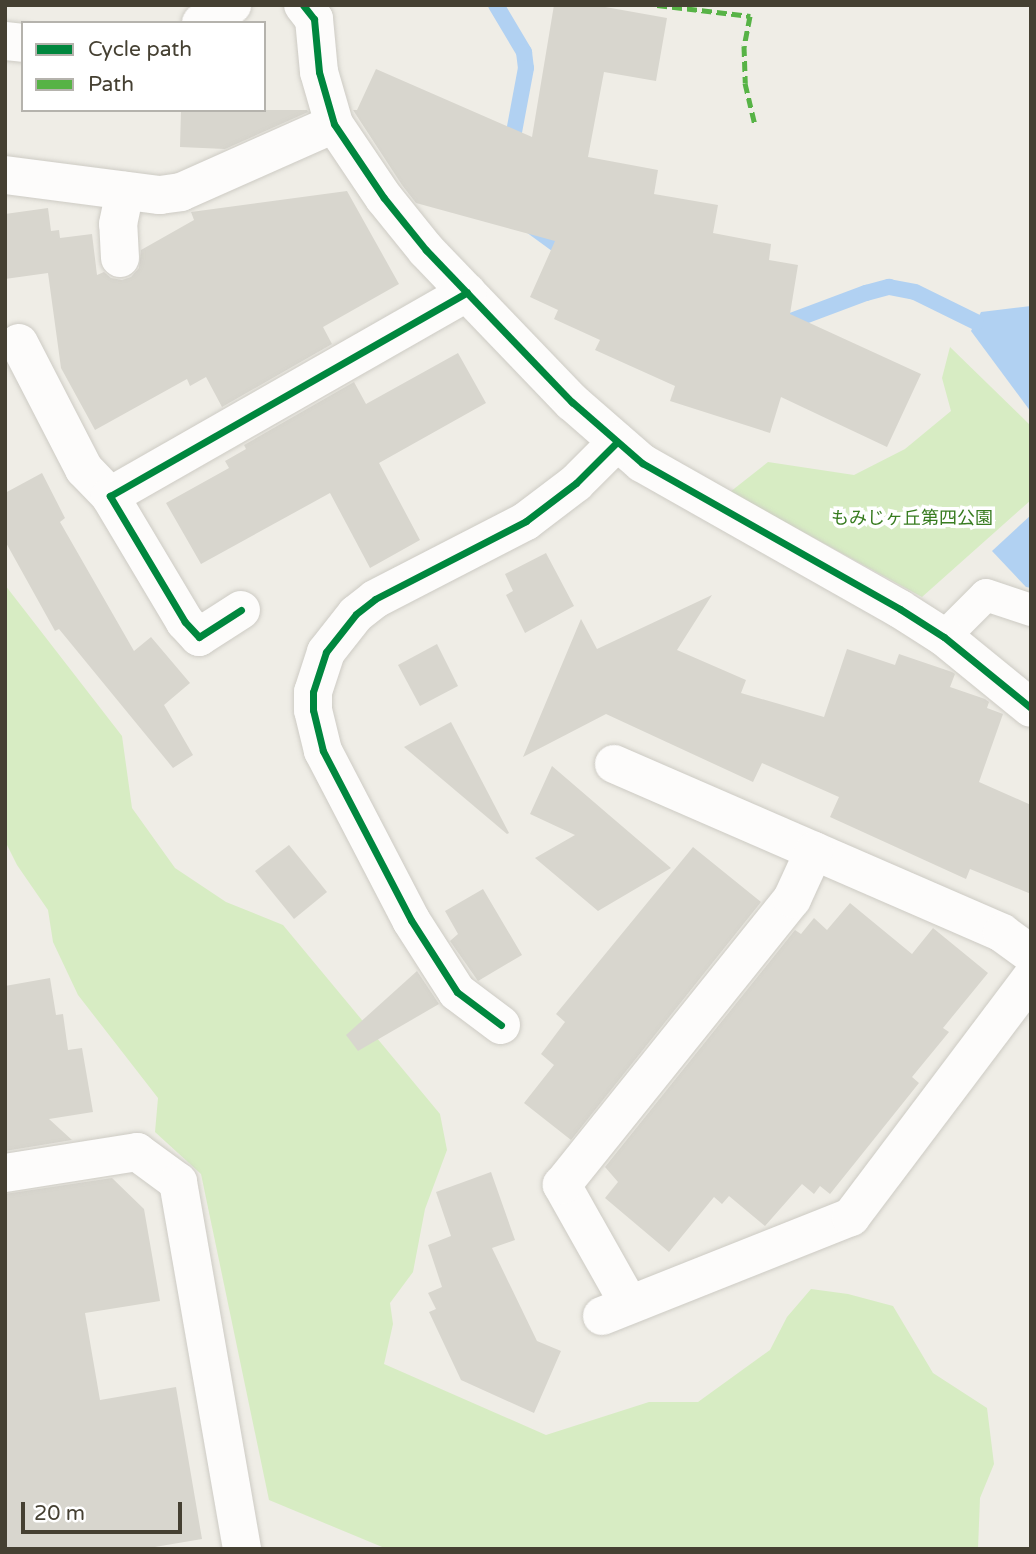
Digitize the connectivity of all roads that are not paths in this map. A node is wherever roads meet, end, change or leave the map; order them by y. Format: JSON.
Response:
{"nodes":[{"id":1,"x":232,"y":5,"type":"edge"},
{"id":2,"x":303,"y":5,"type":"edge"},
{"id":3,"x":204,"y":21,"type":"edge"},
{"id":4,"x":334,"y":124,"type":"junction"},
{"id":5,"x":5,"y":175,"type":"edge"},
{"id":6,"x":125,"y":191,"type":"junction"},
{"id":7,"x":120,"y":258,"type":"dead end"},
{"id":8,"x":467,"y":292,"type":"junction"},
{"id":9,"x":19,"y":343,"type":"dead end"},
{"id":10,"x":617,"y":442,"type":"junction"},
{"id":11,"x":110,"y":496,"type":"junction"},
{"id":12,"x":241,"y":610,"type":"dead end"},
{"id":13,"x":1031,"y":610,"type":"edge"},
{"id":14,"x":944,"y":637,"type":"junction"},
{"id":15,"x":1031,"y":708,"type":"edge"},
{"id":16,"x":614,"y":764,"type":"dead end"},
{"id":17,"x":814,"y":851,"type":"junction"},
{"id":18,"x":1031,"y":954,"type":"edge"},
{"id":19,"x":1031,"y":978,"type":"edge"},
{"id":20,"x":500,"y":1024,"type":"dead end"},
{"id":21,"x":5,"y":1174,"type":"edge"},
{"id":22,"x":242,"y":1549,"type":"edge"}],
"edges":[{"from":1,"to":3,"type":"street"},
{"from":2,"to":4,"type":"street"},
{"from":4,"to":6,"type":"street"},
{"from":4,"to":8,"type":"street"},
{"from":5,"to":6,"type":"street"},
{"from":6,"to":7,"type":"street"},
{"from":8,"to":10,"type":"street"},
{"from":8,"to":11,"type":"street"},
{"from":9,"to":11,"type":"street"},
{"from":10,"to":14,"type":"street"},
{"from":10,"to":20,"type":"street"},
{"from":11,"to":12,"type":"street"},
{"from":13,"to":14,"type":"lane"},
{"from":14,"to":15,"type":"street"},
{"from":16,"to":17,"type":"street"},
{"from":17,"to":18,"type":"street"},
{"from":17,"to":19,"type":"street"},
{"from":21,"to":22,"type":"street"}]}
